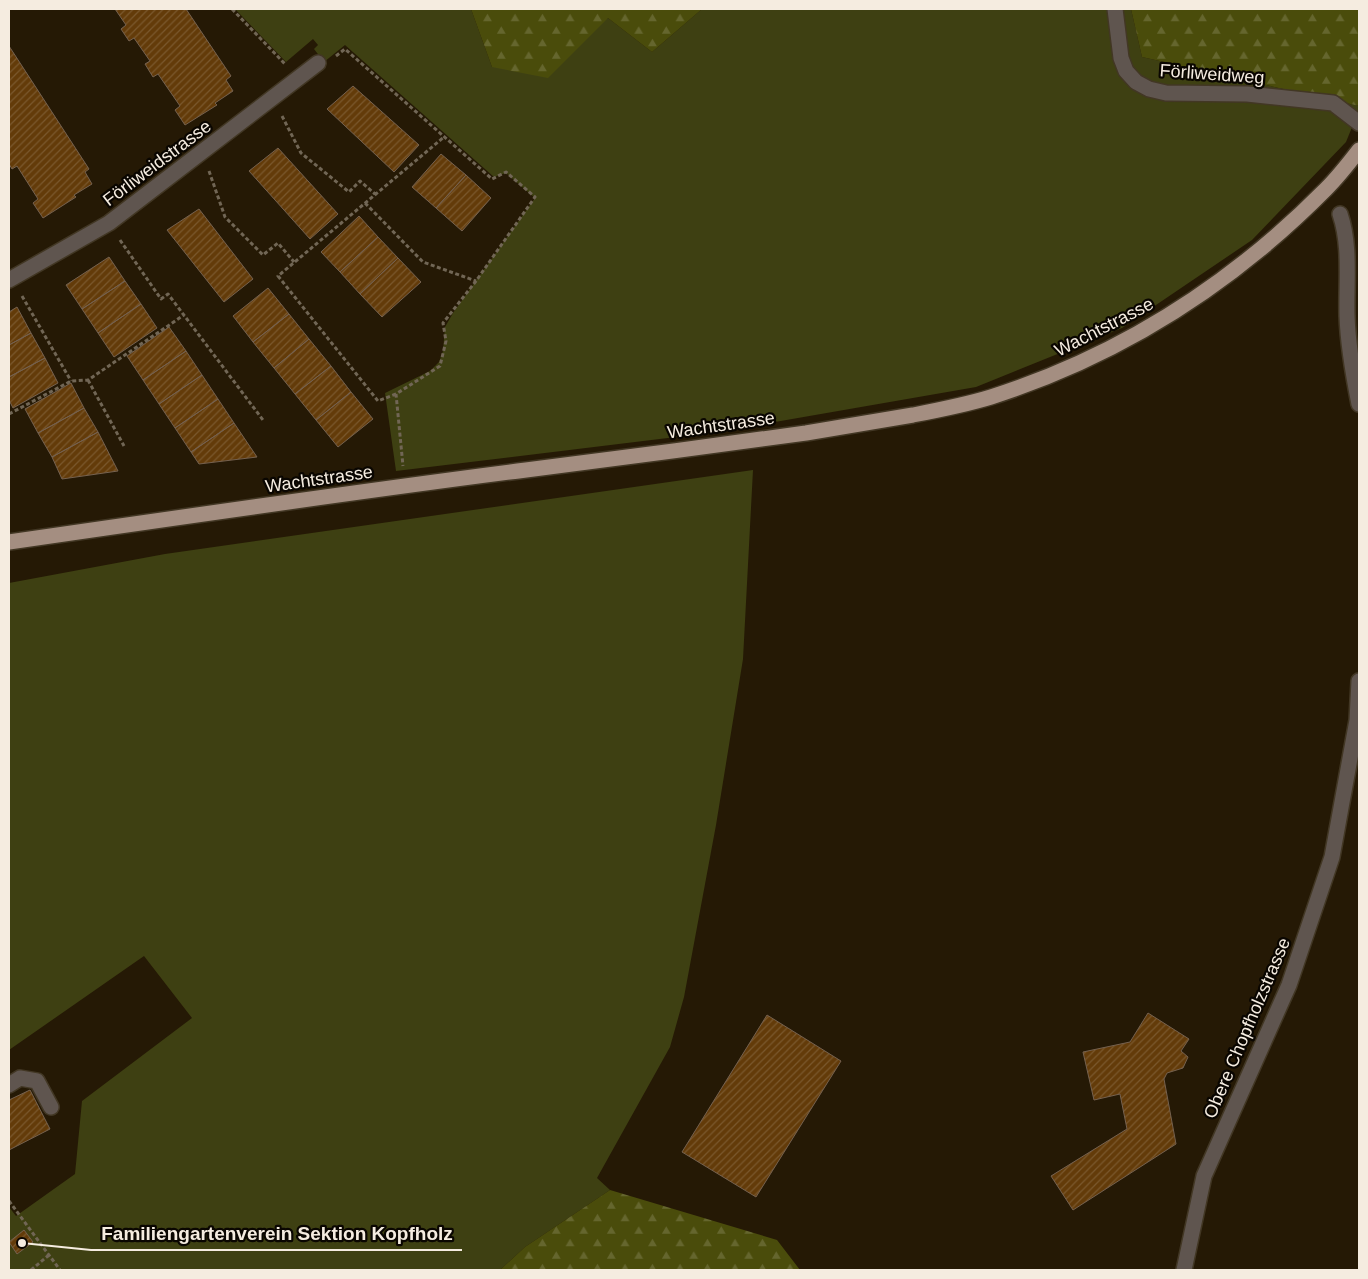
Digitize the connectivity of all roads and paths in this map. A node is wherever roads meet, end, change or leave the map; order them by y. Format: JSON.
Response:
{"nodes":[{"id":1,"x":232,"y":9,"type":"edge"},
{"id":2,"x":1115,"y":9,"type":"edge"},
{"id":3,"x":318,"y":63,"type":"joint"},
{"id":4,"x":286,"y":65,"type":"dead end"},
{"id":5,"x":273,"y":98,"type":"junction"},
{"id":6,"x":1359,"y":124,"type":"edge"},
{"id":7,"x":444,"y":137,"type":"junction"},
{"id":8,"x":1359,"y":150,"type":"edge"},
{"id":9,"x":203,"y":152,"type":"junction"},
{"id":10,"x":375,"y":194,"type":"junction"},
{"id":11,"x":364,"y":203,"type":"junction"},
{"id":12,"x":1340,"y":214,"type":"dead end"},
{"id":13,"x":109,"y":223,"type":"junction"},
{"id":14,"x":294,"y":262,"type":"junction"},
{"id":15,"x":10,"y":279,"type":"edge"},
{"id":16,"x":476,"y":281,"type":"junction"},
{"id":17,"x":184,"y":315,"type":"junction"},
{"id":18,"x":88,"y":380,"type":"junction"},
{"id":19,"x":71,"y":381,"type":"junction"},
{"id":20,"x":396,"y":394,"type":"junction"},
{"id":21,"x":1359,"y":404,"type":"edge"},
{"id":22,"x":9,"y":414,"type":"edge"},
{"id":23,"x":263,"y":420,"type":"dead end"},
{"id":24,"x":124,"y":446,"type":"dead end"},
{"id":25,"x":405,"y":485,"type":"junction"},
{"id":26,"x":9,"y":542,"type":"edge"},
{"id":27,"x":1359,"y":681,"type":"edge"},
{"id":28,"x":9,"y":1086,"type":"edge"},
{"id":29,"x":51,"y":1107,"type":"dead end"},
{"id":30,"x":9,"y":1201,"type":"edge"},
{"id":31,"x":49,"y":1255,"type":"junction"},
{"id":32,"x":31,"y":1270,"type":"edge"},
{"id":33,"x":60,"y":1270,"type":"edge"},
{"id":34,"x":1184,"y":1270,"type":"edge"}],
"edges":[{"from":1,"to":4,"type":"path"},
{"from":2,"to":6,"type":"street","name":"Förliweidweg"},
{"from":3,"to":5,"type":"street","name":"Förliweidstrasse"},
{"from":3,"to":7,"type":"path"},
{"from":5,"to":9,"type":"street","name":"Förliweidstrasse"},
{"from":5,"to":10,"type":"path"},
{"from":7,"to":10,"type":"path"},
{"from":7,"to":16,"type":"path"},
{"from":8,"to":25,"type":"main road","name":"Wachtstrasse"},
{"from":9,"to":13,"type":"street","name":"Förliweidstrasse"},
{"from":9,"to":14,"type":"path"},
{"from":10,"to":11,"type":"path"},
{"from":11,"to":14,"type":"path"},
{"from":11,"to":16,"type":"path"},
{"from":12,"to":21,"type":"street"},
{"from":13,"to":15,"type":"street","name":"Förliweidstrasse"},
{"from":13,"to":17,"type":"path"},
{"from":14,"to":20,"type":"path"},
{"from":15,"to":19,"type":"path"},
{"from":16,"to":20,"type":"path"},
{"from":17,"to":18,"type":"path"},
{"from":17,"to":23,"type":"path"},
{"from":18,"to":19,"type":"path"},
{"from":18,"to":24,"type":"path"},
{"from":19,"to":22,"type":"path"},
{"from":20,"to":25,"type":"path"},
{"from":25,"to":26,"type":"main road","name":"Wachtstrasse"},
{"from":27,"to":34,"type":"street","name":"Obere Chopfholzstrasse"},
{"from":28,"to":29,"type":"street"},
{"from":30,"to":31,"type":"path"},
{"from":31,"to":32,"type":"path"},
{"from":31,"to":33,"type":"path"}]}
